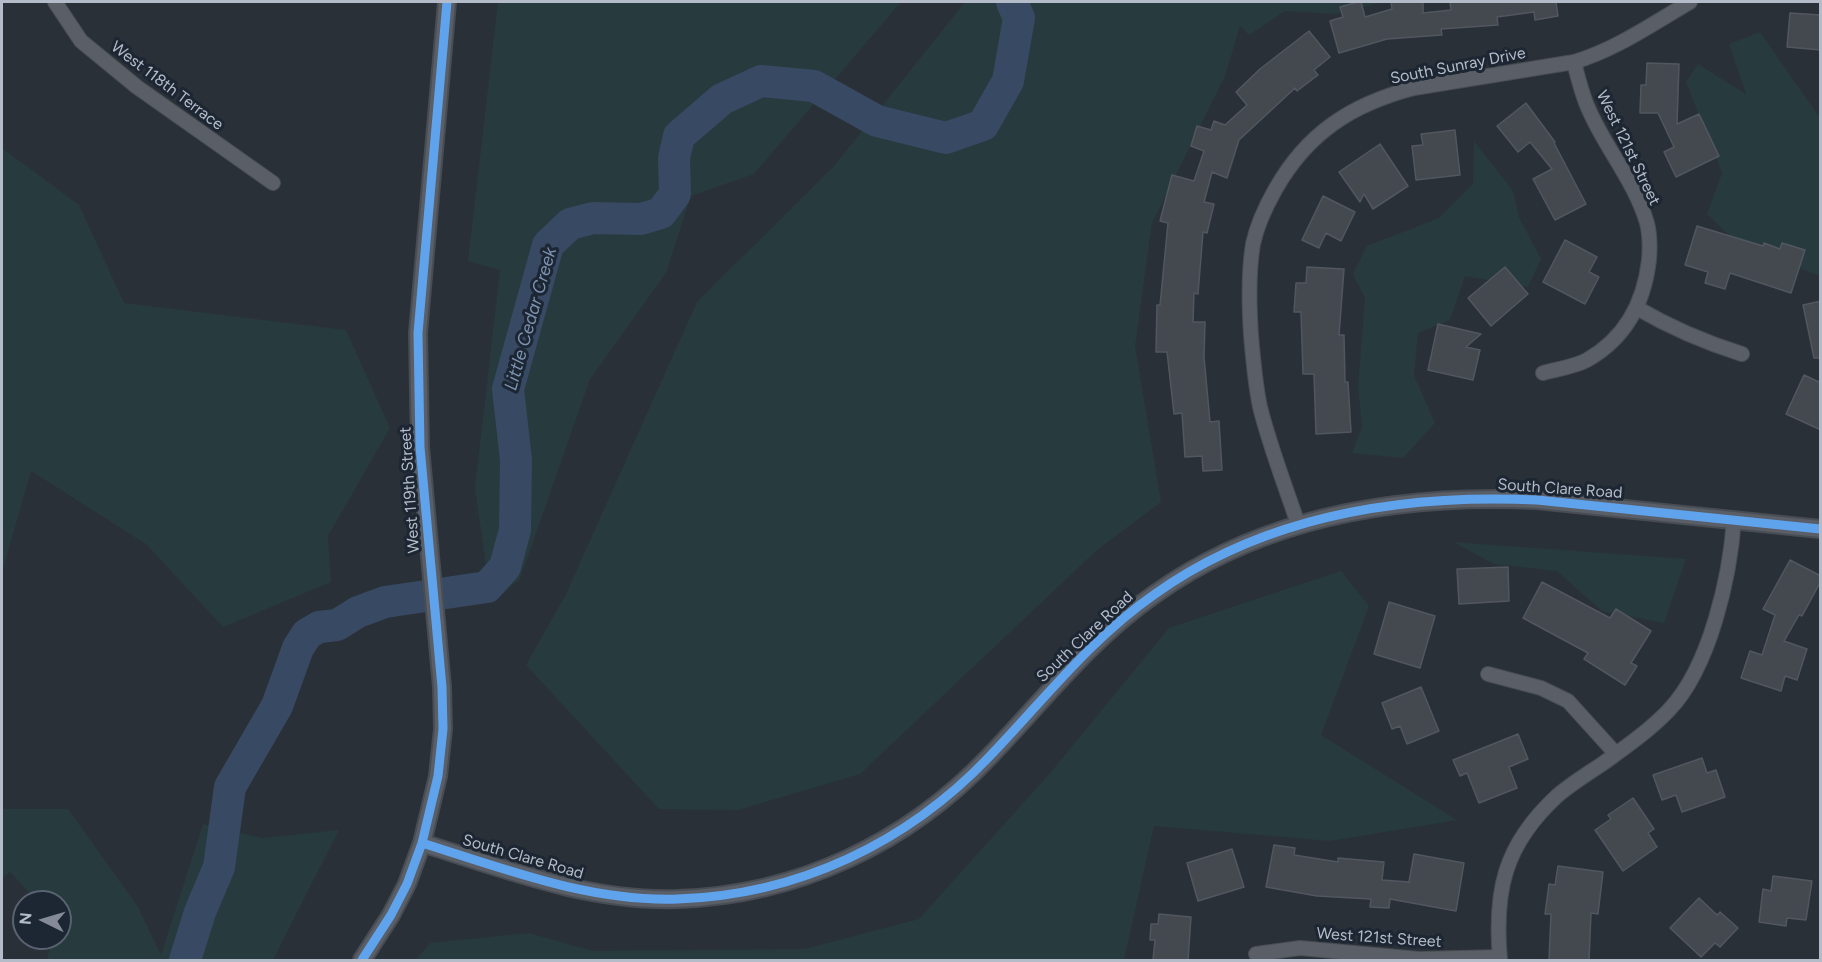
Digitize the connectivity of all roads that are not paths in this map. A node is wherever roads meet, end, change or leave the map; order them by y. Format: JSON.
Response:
{"nodes":[{"id":1,"x":55,"y":2,"type":"edge"},
{"id":2,"x":447,"y":2,"type":"edge"},
{"id":3,"x":1690,"y":2,"type":"edge"},
{"id":4,"x":1574,"y":62,"type":"junction"},
{"id":5,"x":273,"y":183,"type":"dead end"},
{"id":6,"x":1637,"y":308,"type":"junction"},
{"id":7,"x":1742,"y":354,"type":"dead end"},
{"id":8,"x":1543,"y":373,"type":"dead end"},
{"id":9,"x":1734,"y":519,"type":"junction"},
{"id":10,"x":1298,"y":524,"type":"junction"},
{"id":11,"x":1821,"y":529,"type":"edge"},
{"id":12,"x":1488,"y":674,"type":"dead end"},
{"id":13,"x":1616,"y":754,"type":"junction"},
{"id":14,"x":422,"y":843,"type":"junction"},
{"id":15,"x":1256,"y":954,"type":"dead end"},
{"id":16,"x":1500,"y":959,"type":"edge"},
{"id":17,"x":362,"y":960,"type":"edge"}],
"edges":[{"from":1,"to":5,"type":"street","name":"West 118th Terrace"},
{"from":2,"to":14,"type":"street","name":"West 119th Street"},
{"from":3,"to":4,"type":"street","name":"South Sunray Drive"},
{"from":4,"to":6,"type":"street","name":"West 121st Street"},
{"from":4,"to":10,"type":"street","name":"South Sunray Drive"},
{"from":6,"to":7,"type":"street"},
{"from":6,"to":8,"type":"street","name":"West 121st Street"},
{"from":9,"to":10,"type":"street","name":"South Clare Road"},
{"from":9,"to":11,"type":"street","name":"South Clare Road"},
{"from":9,"to":13,"type":"street","name":"West 121st Street"},
{"from":10,"to":14,"type":"street","name":"South Clare Road"},
{"from":12,"to":13,"type":"street"},
{"from":13,"to":16,"type":"street","name":"West 121st Street"},
{"from":14,"to":17,"type":"street","name":"West 119th Street"},
{"from":15,"to":16,"type":"street","name":"West 121st Street"}]}
